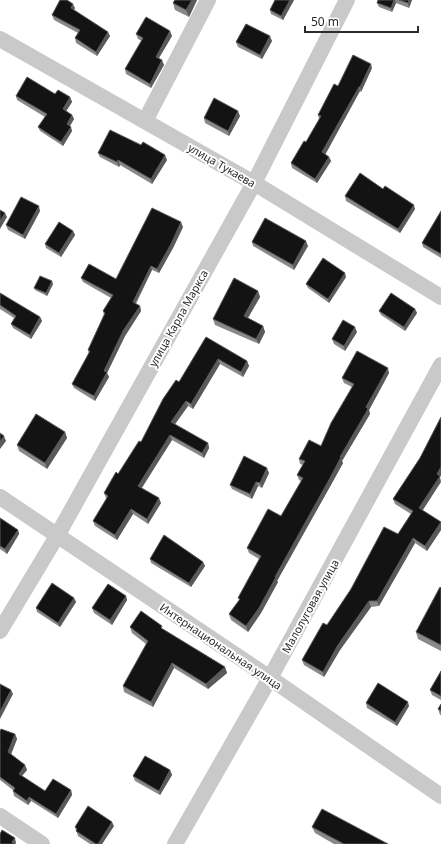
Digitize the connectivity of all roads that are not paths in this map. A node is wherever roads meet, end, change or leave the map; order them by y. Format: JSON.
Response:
{"nodes":[{"id":1,"x":208,"y":0,"type":"edge"},
{"id":2,"x":347,"y":0,"type":"edge"},
{"id":3,"x":0,"y":39,"type":"edge"},
{"id":4,"x":145,"y":121,"type":"junction"},
{"id":5,"x":254,"y":183,"type":"junction"},
{"id":6,"x":441,"y":297,"type":"edge"},
{"id":7,"x":441,"y":365,"type":"edge"},
{"id":8,"x":0,"y":497,"type":"edge"},
{"id":9,"x":57,"y":536,"type":"junction"},
{"id":10,"x":0,"y":631,"type":"edge"},
{"id":11,"x":270,"y":678,"type":"junction"},
{"id":12,"x":441,"y":796,"type":"edge"},
{"id":13,"x":0,"y":816,"type":"edge"},
{"id":14,"x":42,"y":844,"type":"edge"},
{"id":15,"x":175,"y":844,"type":"edge"}],
"edges":[{"from":1,"to":4,"type":"street"},
{"from":2,"to":5,"type":"street","name":"улица Карла Маркса"},
{"from":3,"to":4,"type":"street","name":"улица Тукаева"},
{"from":4,"to":5,"type":"street","name":"улица Тукаева"},
{"from":5,"to":6,"type":"street","name":"улица Тукаева"},
{"from":5,"to":9,"type":"street","name":"улица Карла Маркса"},
{"from":7,"to":11,"type":"street","name":"Малолуговая улица"},
{"from":8,"to":9,"type":"street","name":"Интернациональная улица"},
{"from":9,"to":10,"type":"street","name":"улица Карла Маркса"},
{"from":9,"to":11,"type":"street","name":"Интернациональная улица"},
{"from":11,"to":12,"type":"street","name":"Интернациональная улица"},
{"from":11,"to":15,"type":"street","name":"Малолуговая улица"},
{"from":13,"to":14,"type":"street"}]}
